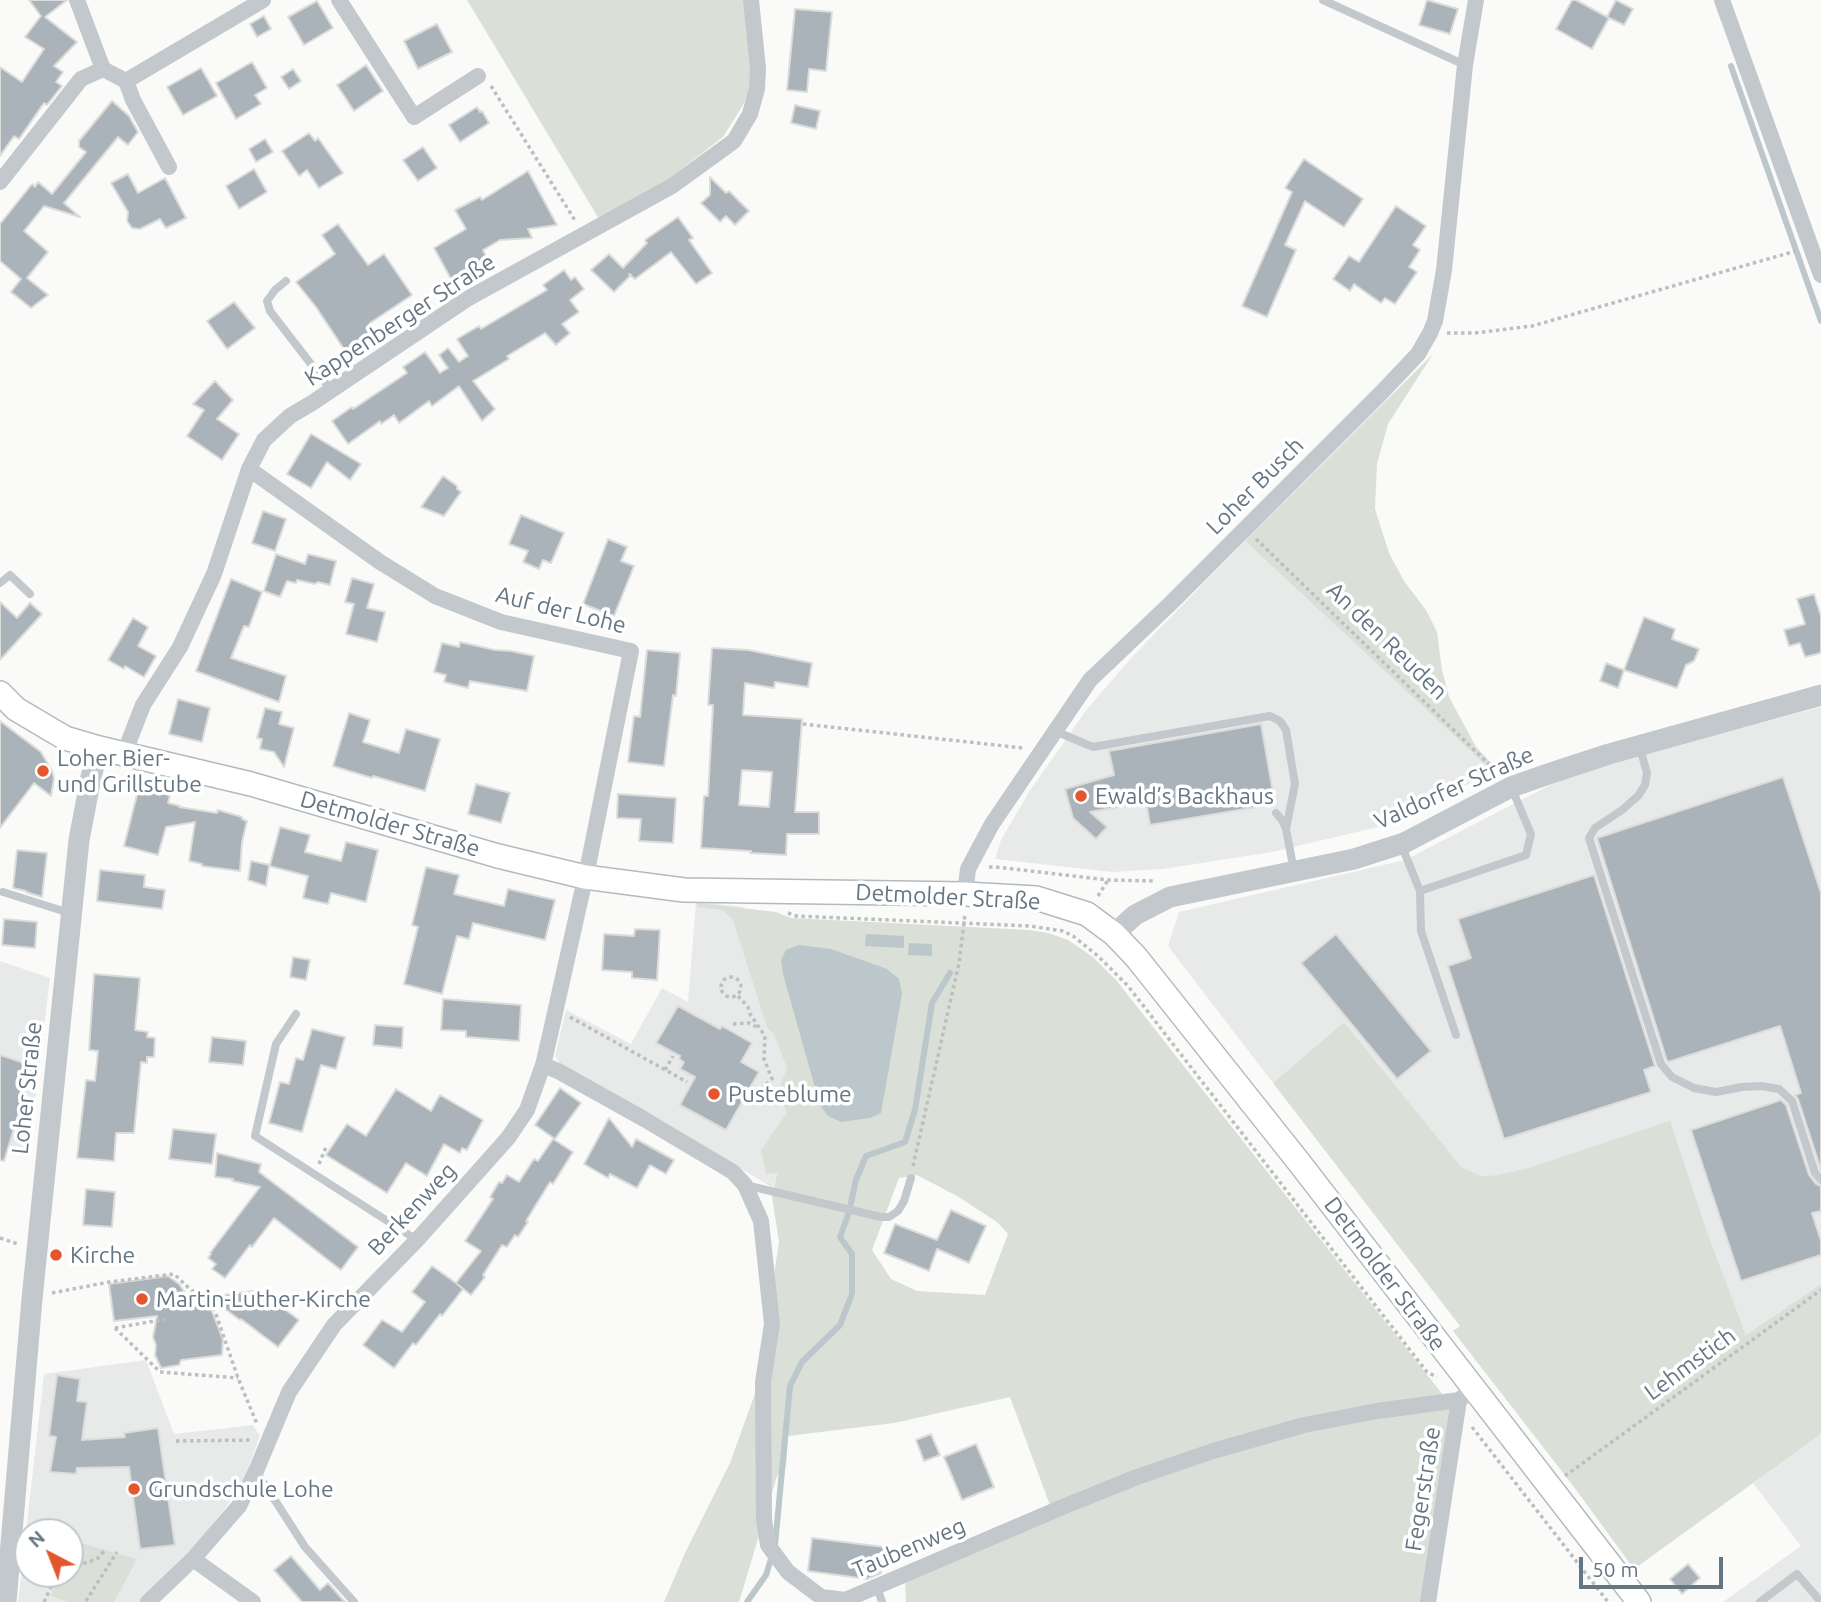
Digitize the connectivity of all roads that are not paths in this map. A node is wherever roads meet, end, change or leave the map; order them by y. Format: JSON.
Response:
{"nodes":[{"id":1,"x":77,"y":0,"type":"edge"},
{"id":2,"x":263,"y":0,"type":"edge"},
{"id":3,"x":339,"y":0,"type":"edge"},
{"id":4,"x":751,"y":0,"type":"edge"},
{"id":5,"x":1323,"y":0,"type":"edge"},
{"id":6,"x":1476,"y":0,"type":"edge"},
{"id":7,"x":1722,"y":0,"type":"edge"},
{"id":8,"x":1465,"y":65,"type":"junction"},
{"id":9,"x":103,"y":69,"type":"junction"},
{"id":10,"x":478,"y":76,"type":"road end"},
{"id":11,"x":126,"y":81,"type":"junction"},
{"id":12,"x":169,"y":167,"type":"dead end"},
{"id":13,"x":0,"y":182,"type":"edge"},
{"id":14,"x":1821,"y":275,"type":"edge"},
{"id":15,"x":286,"y":281,"type":"dead end"},
{"id":16,"x":331,"y":390,"type":"junction"},
{"id":17,"x":249,"y":469,"type":"junction"},
{"id":18,"x":0,"y":583,"type":"edge"},
{"id":19,"x":30,"y":594,"type":"dead end"},
{"id":20,"x":0,"y":693,"type":"edge"},
{"id":21,"x":1821,"y":695,"type":"edge"},
{"id":22,"x":1055,"y":731,"type":"junction"},
{"id":23,"x":1639,"y":746,"type":"junction"},
{"id":24,"x":99,"y":748,"type":"junction"},
{"id":25,"x":124,"y":754,"type":"junction"},
{"id":26,"x":1508,"y":783,"type":"junction"},
{"id":27,"x":1276,"y":813,"type":"dead end"},
{"id":28,"x":1286,"y":829,"type":"junction"},
{"id":29,"x":1401,"y":844,"type":"junction"},
{"id":30,"x":1294,"y":871,"type":"junction"},
{"id":31,"x":585,"y":877,"type":"junction"},
{"id":32,"x":1420,"y":891,"type":"junction"},
{"id":33,"x":3,"y":892,"type":"dead end"},
{"id":34,"x":965,"y":894,"type":"junction"},
{"id":35,"x":72,"y":917,"type":"junction"},
{"id":36,"x":1114,"y":934,"type":"junction"},
{"id":37,"x":296,"y":1014,"type":"dead end"},
{"id":38,"x":1456,"y":1035,"type":"dead end"},
{"id":39,"x":543,"y":1065,"type":"junction"},
{"id":40,"x":911,"y":1178,"type":"road end"},
{"id":41,"x":1821,"y":1180,"type":"edge"},
{"id":42,"x":745,"y":1185,"type":"junction"},
{"id":43,"x":417,"y":1240,"type":"junction"},
{"id":44,"x":1466,"y":1395,"type":"junction"},
{"id":45,"x":256,"y":1471,"type":"junction"},
{"id":46,"x":193,"y":1559,"type":"junction"},
{"id":47,"x":5,"y":1577,"type":"edge"},
{"id":48,"x":880,"y":1594,"type":"edge"},
{"id":49,"x":250,"y":1601,"type":"edge"},
{"id":50,"x":6,"y":1602,"type":"edge"},
{"id":51,"x":148,"y":1602,"type":"edge"},
{"id":52,"x":354,"y":1602,"type":"edge"},
{"id":53,"x":1428,"y":1602,"type":"edge"},
{"id":54,"x":1639,"y":1602,"type":"edge"},
{"id":55,"x":1760,"y":1602,"type":"edge"},
{"id":56,"x":1821,"y":1602,"type":"edge"}],
"edges":[{"from":1,"to":9,"type":"street"},
{"from":2,"to":11,"type":"street"},
{"from":3,"to":10,"type":"street"},
{"from":4,"to":16,"type":"street","name":"Kappenberger Straße"},
{"from":5,"to":8,"type":"lane"},
{"from":6,"to":8,"type":"street","name":"Loher Busch"},
{"from":7,"to":14,"type":"street"},
{"from":8,"to":22,"type":"street","name":"Loher Busch"},
{"from":9,"to":11,"type":"street"},
{"from":9,"to":13,"type":"street"},
{"from":11,"to":12,"type":"street"},
{"from":15,"to":16,"type":"lane"},
{"from":16,"to":17,"type":"street","name":"Kappenberger Straße"},
{"from":17,"to":25,"type":"street","name":"Kappenberger Straße"},
{"from":17,"to":31,"type":"street","name":"Auf der Lohe"},
{"from":18,"to":19,"type":"lane"},
{"from":20,"to":24,"type":"main road","name":"Detmolder Straße"},
{"from":21,"to":23,"type":"street","name":"Valdorfer Straße"},
{"from":22,"to":28,"type":"lane"},
{"from":22,"to":34,"type":"street","name":"Loher Busch"},
{"from":23,"to":26,"type":"street","name":"Valdorfer Straße"},
{"from":23,"to":41,"type":"lane"},
{"from":24,"to":25,"type":"main road","name":"Detmolder Straße"},
{"from":24,"to":35,"type":"street","name":"Loher Straße"},
{"from":25,"to":31,"type":"main road","name":"Detmolder Straße"},
{"from":26,"to":29,"type":"street","name":"Valdorfer Straße"},
{"from":26,"to":32,"type":"lane"},
{"from":27,"to":28,"type":"lane"},
{"from":28,"to":30,"type":"lane"},
{"from":29,"to":30,"type":"street","name":"Valdorfer Straße"},
{"from":29,"to":32,"type":"lane"},
{"from":30,"to":36,"type":"street","name":"Valdorfer Straße"},
{"from":31,"to":34,"type":"main road","name":"Detmolder Straße"},
{"from":31,"to":39,"type":"street","name":"Berkenweg"},
{"from":32,"to":38,"type":"lane"},
{"from":33,"to":35,"type":"lane"},
{"from":34,"to":36,"type":"main road","name":"Detmolder Straße"},
{"from":35,"to":47,"type":"street","name":"Loher Straße"},
{"from":36,"to":44,"type":"main road","name":"Detmolder Straße"},
{"from":37,"to":43,"type":"lane"},
{"from":39,"to":42,"type":"street","name":"Taubenweg"},
{"from":39,"to":43,"type":"street","name":"Berkenweg"},
{"from":40,"to":42,"type":"lane"},
{"from":42,"to":48,"type":"street","name":"Taubenweg"},
{"from":43,"to":45,"type":"street","name":"Berkenweg"},
{"from":44,"to":48,"type":"street","name":"Taubenweg"},
{"from":44,"to":53,"type":"street","name":"Fegerstraße"},
{"from":44,"to":54,"type":"main road","name":"Detmolder Straße"},
{"from":45,"to":46,"type":"street","name":"Berkenweg"},
{"from":45,"to":52,"type":"lane"},
{"from":46,"to":49,"type":"street"},
{"from":46,"to":51,"type":"street","name":"Berkenweg"},
{"from":47,"to":50,"type":"street","name":"Loher Straße"},
{"from":55,"to":56,"type":"lane"}]}
